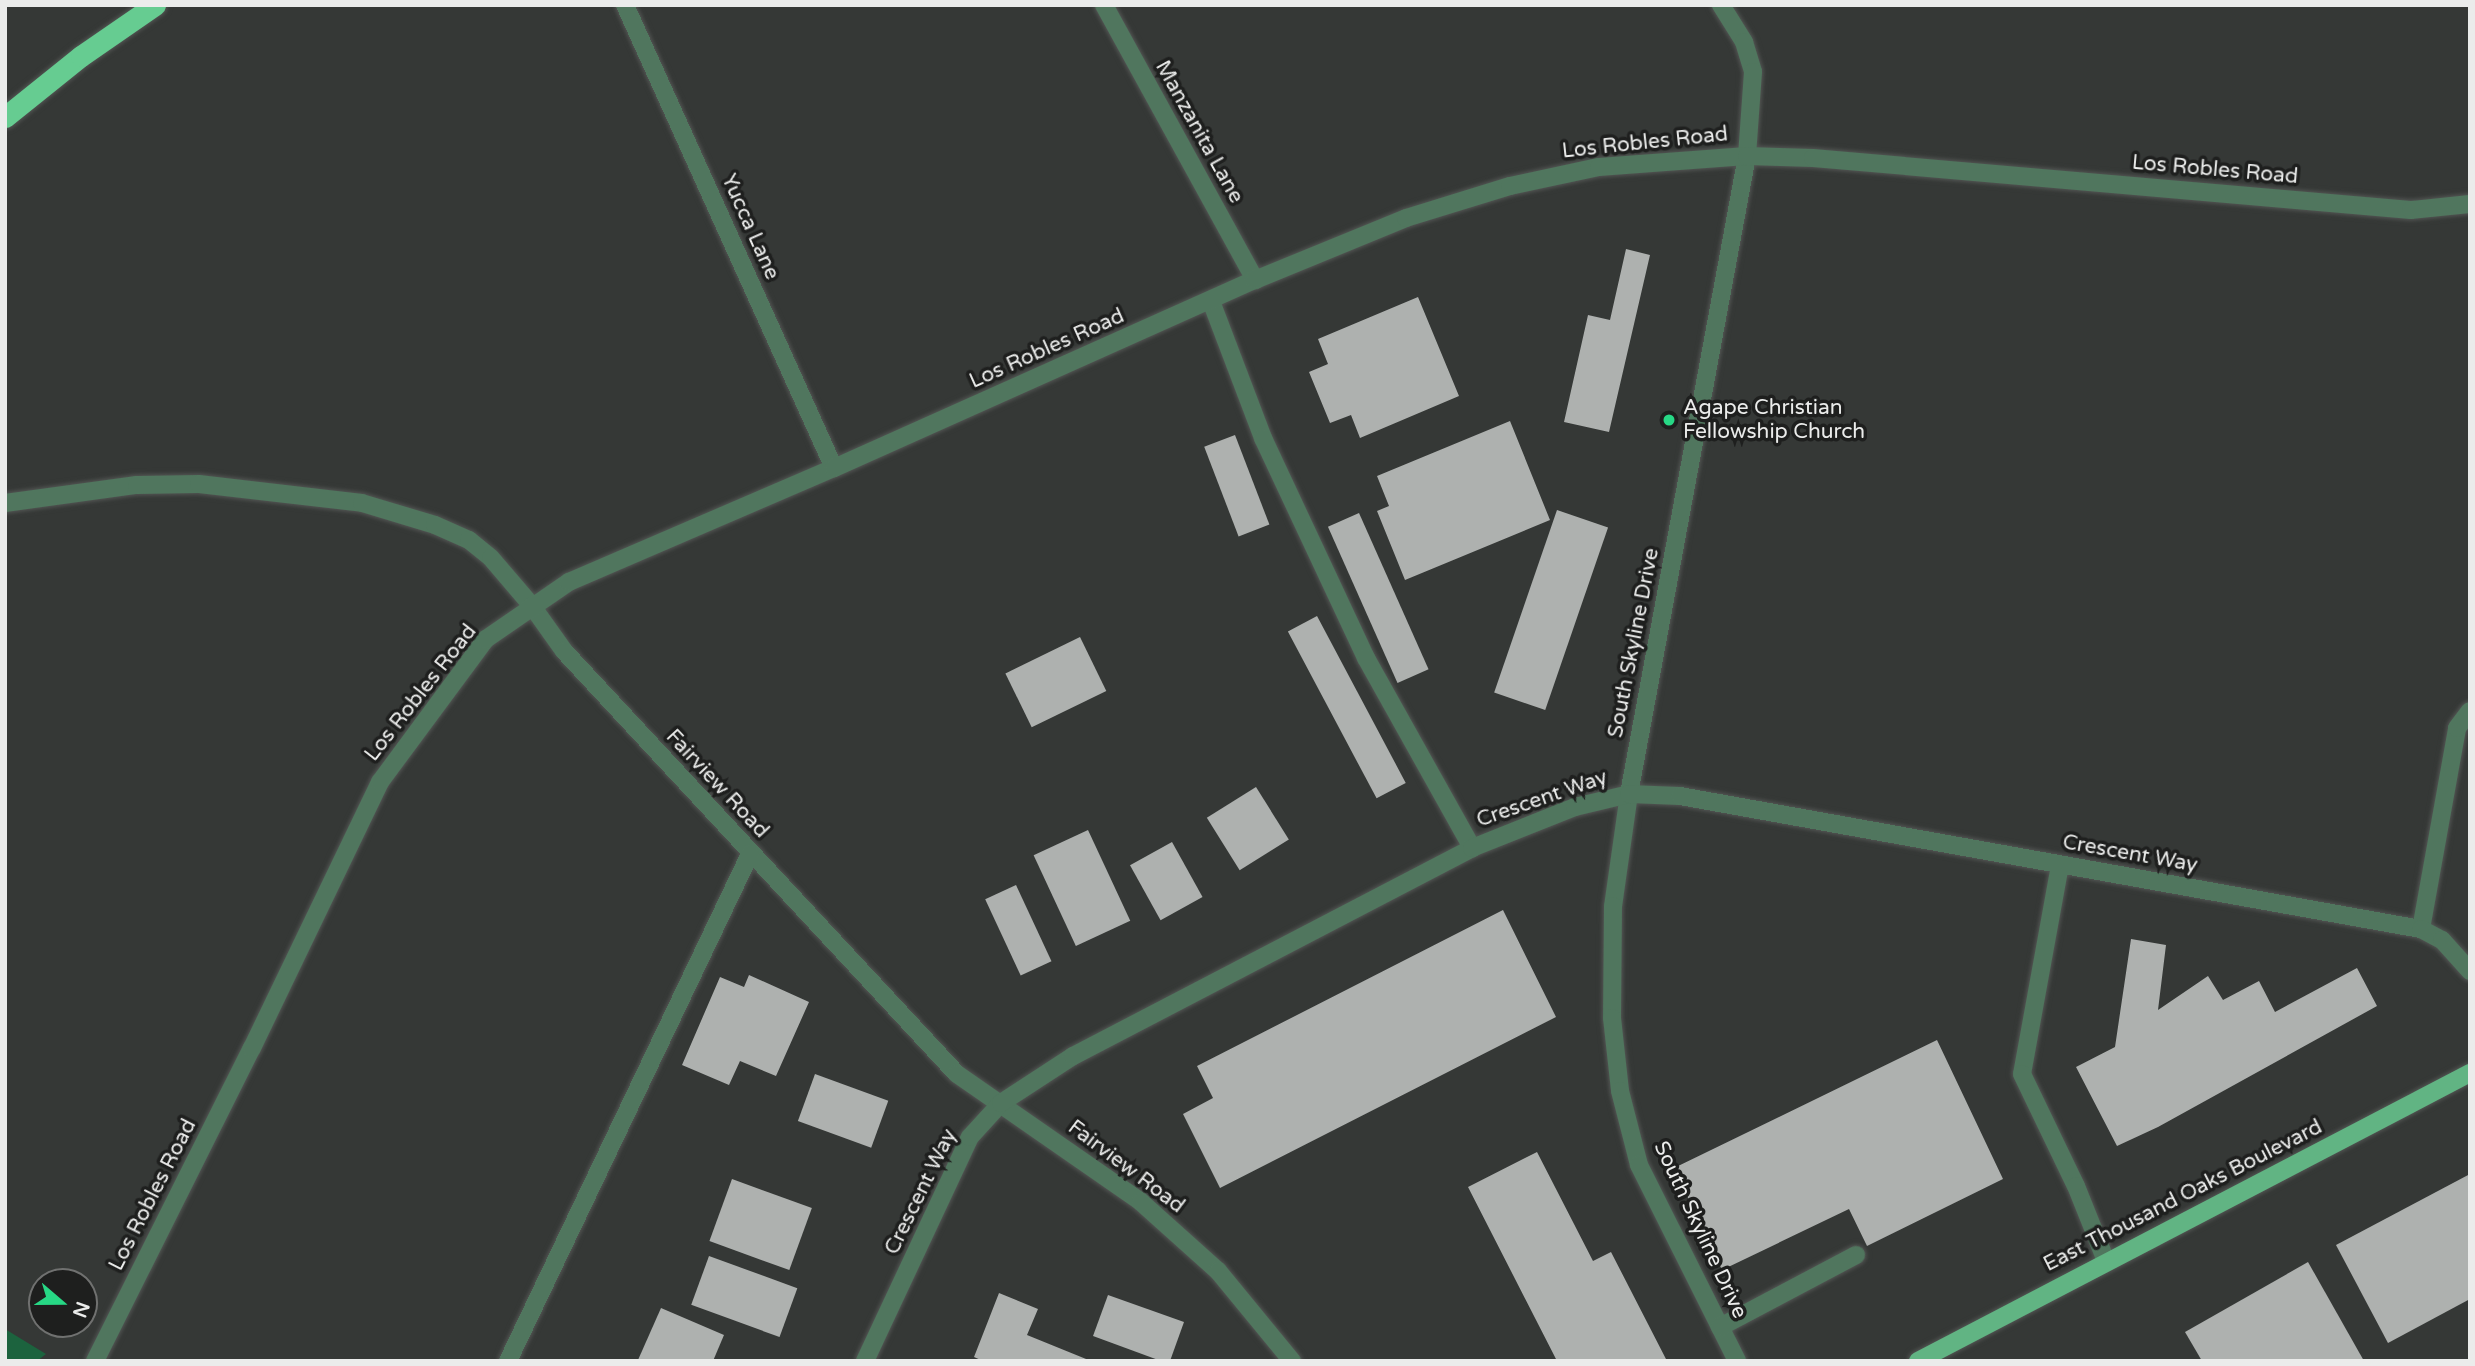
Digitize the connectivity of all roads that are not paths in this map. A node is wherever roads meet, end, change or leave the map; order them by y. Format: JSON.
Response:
{"nodes":[{"id":1,"x":155,"y":5,"type":"edge"},
{"id":2,"x":625,"y":5,"type":"edge"},
{"id":3,"x":1104,"y":5,"type":"edge"},
{"id":4,"x":1721,"y":5,"type":"edge"},
{"id":5,"x":5,"y":117,"type":"edge"},
{"id":6,"x":1747,"y":156,"type":"junction"},
{"id":7,"x":2470,"y":204,"type":"edge"},
{"id":8,"x":1255,"y":280,"type":"junction"},
{"id":9,"x":1211,"y":301,"type":"junction"},
{"id":10,"x":834,"y":468,"type":"junction"},
{"id":11,"x":5,"y":503,"type":"edge"},
{"id":12,"x":532,"y":606,"type":"junction"},
{"id":13,"x":2470,"y":711,"type":"edge"},
{"id":14,"x":1629,"y":794,"type":"junction"},
{"id":15,"x":1472,"y":848,"type":"junction"},
{"id":16,"x":750,"y":854,"type":"junction"},
{"id":17,"x":2060,"y":865,"type":"junction"},
{"id":18,"x":2421,"y":929,"type":"junction"},
{"id":19,"x":2470,"y":971,"type":"edge"},
{"id":20,"x":2470,"y":1073,"type":"edge"},
{"id":21,"x":1001,"y":1103,"type":"junction"},
{"id":22,"x":1856,"y":1255,"type":"dead end"},
{"id":23,"x":2106,"y":1261,"type":"junction"},
{"id":24,"x":1720,"y":1327,"type":"junction"},
{"id":25,"x":94,"y":1361,"type":"edge"},
{"id":26,"x":508,"y":1361,"type":"edge"},
{"id":27,"x":865,"y":1361,"type":"edge"},
{"id":28,"x":1292,"y":1361,"type":"edge"},
{"id":29,"x":1737,"y":1361,"type":"edge"},
{"id":30,"x":1918,"y":1361,"type":"edge"}],
"edges":[{"from":1,"to":5,"type":"highway"},
{"from":2,"to":10,"type":"street","name":"Yucca Lane"},
{"from":3,"to":8,"type":"street","name":"Manzanita Lane"},
{"from":4,"to":6,"type":"street","name":"South Skyline Drive"},
{"from":6,"to":7,"type":"street","name":"Los Robles Road"},
{"from":6,"to":8,"type":"street","name":"Los Robles Road"},
{"from":6,"to":14,"type":"street","name":"South Skyline Drive"},
{"from":8,"to":9,"type":"street","name":"Los Robles Road"},
{"from":9,"to":10,"type":"street","name":"Los Robles Road"},
{"from":9,"to":15,"type":"street"},
{"from":10,"to":12,"type":"street","name":"Los Robles Road"},
{"from":11,"to":12,"type":"street","name":"Fairview Road"},
{"from":12,"to":16,"type":"street","name":"Fairview Road"},
{"from":12,"to":25,"type":"street","name":"Los Robles Road"},
{"from":13,"to":18,"type":"street"},
{"from":14,"to":15,"type":"street","name":"Crescent Way"},
{"from":14,"to":17,"type":"street","name":"Crescent Way"},
{"from":14,"to":24,"type":"street","name":"South Skyline Drive"},
{"from":15,"to":21,"type":"street","name":"Crescent Way"},
{"from":16,"to":21,"type":"street","name":"Fairview Road"},
{"from":16,"to":26,"type":"street"},
{"from":17,"to":18,"type":"street","name":"Crescent Way"},
{"from":17,"to":23,"type":"street"},
{"from":18,"to":19,"type":"street","name":"Crescent Way"},
{"from":20,"to":23,"type":"main road","name":"East Thousand Oaks Boulevard"},
{"from":21,"to":27,"type":"street","name":"Crescent Way"},
{"from":21,"to":28,"type":"street","name":"Fairview Road"},
{"from":22,"to":24,"type":"street"},
{"from":23,"to":30,"type":"main road","name":"East Thousand Oaks Boulevard"},
{"from":24,"to":29,"type":"street","name":"South Skyline Drive"}]}
